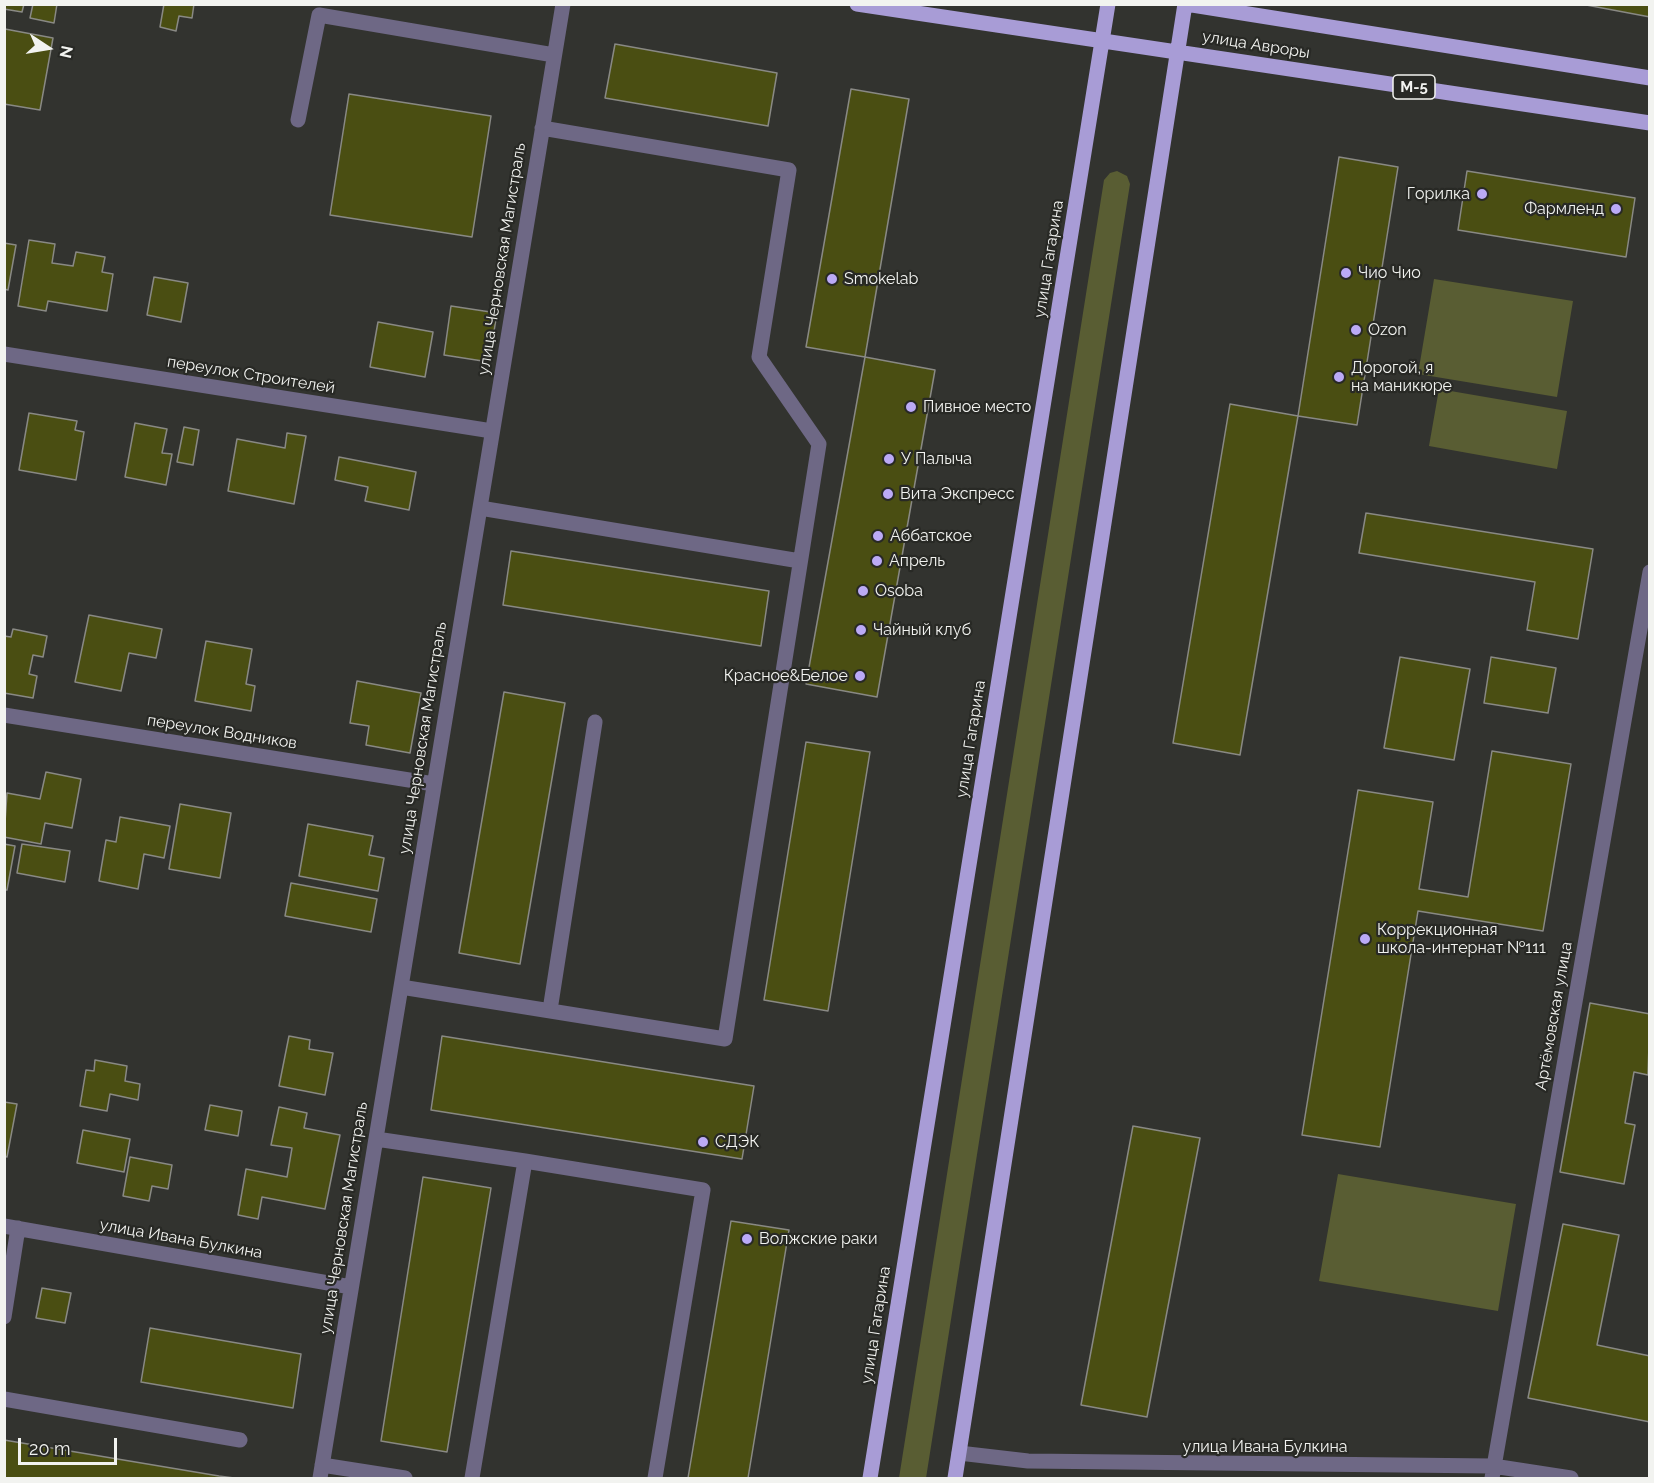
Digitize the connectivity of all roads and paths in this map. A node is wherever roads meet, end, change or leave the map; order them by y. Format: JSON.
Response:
{"nodes":[{"id":1,"x":563,"y":4,"type":"edge"},
{"id":2,"x":857,"y":4,"type":"edge"},
{"id":3,"x":1108,"y":4,"type":"edge"},
{"id":4,"x":1186,"y":4,"type":"edge"},
{"id":5,"x":1102,"y":42,"type":"junction"},
{"id":6,"x":1178,"y":52,"type":"junction"},
{"id":7,"x":554,"y":56,"type":"junction"},
{"id":8,"x":1650,"y":78,"type":"edge"},
{"id":9,"x":298,"y":120,"type":"dead end"},
{"id":10,"x":1650,"y":123,"type":"edge"},
{"id":11,"x":542,"y":128,"type":"junction"},
{"id":12,"x":4,"y":354,"type":"edge"},
{"id":13,"x":492,"y":431,"type":"junction"},
{"id":14,"x":480,"y":508,"type":"junction"},
{"id":15,"x":800,"y":561,"type":"junction"},
{"id":16,"x":1650,"y":572,"type":"edge"},
{"id":17,"x":4,"y":715,"type":"edge"},
{"id":18,"x":595,"y":722,"type":"dead end"},
{"id":19,"x":434,"y":784,"type":"junction"},
{"id":20,"x":401,"y":987,"type":"junction"},
{"id":21,"x":550,"y":1010,"type":"junction"},
{"id":22,"x":376,"y":1139,"type":"junction"},
{"id":23,"x":525,"y":1161,"type":"junction"},
{"id":24,"x":11,"y":1227,"type":"edge"},
{"id":25,"x":351,"y":1287,"type":"junction"},
{"id":26,"x":4,"y":1317,"type":"edge"},
{"id":27,"x":4,"y":1399,"type":"edge"},
{"id":28,"x":240,"y":1440,"type":"dead end"},
{"id":29,"x":959,"y":1453,"type":"junction"},
{"id":30,"x":1159,"y":1471,"type":"edge"},
{"id":31,"x":321,"y":1472,"type":"edge"},
{"id":32,"x":1493,"y":1472,"type":"edge"},
{"id":33,"x":405,"y":1479,"type":"edge"},
{"id":34,"x":472,"y":1479,"type":"edge"},
{"id":35,"x":655,"y":1479,"type":"edge"},
{"id":36,"x":870,"y":1479,"type":"edge"},
{"id":37,"x":955,"y":1479,"type":"edge"},
{"id":38,"x":1571,"y":1479,"type":"edge"}],
"edges":[{"from":1,"to":7,"type":"street","name":"улица Черновская Магистраль"},
{"from":2,"to":5,"type":"main road","name":"улица Авроры","number":"М-5"},
{"from":3,"to":5,"type":"main road","name":"улица Гагарина"},
{"from":4,"to":6,"type":"main road"},
{"from":4,"to":8,"type":"main road","name":"улица Авроры"},
{"from":5,"to":6,"type":"main road","name":"улица Авроры","number":"М-5"},
{"from":5,"to":36,"type":"main road","name":"улица Гагарина"},
{"from":6,"to":10,"type":"main road","name":"улица Авроры","number":"М-5"},
{"from":6,"to":29,"type":"main road"},
{"from":7,"to":9,"type":"street"},
{"from":7,"to":11,"type":"street","name":"улица Черновская Магистраль"},
{"from":11,"to":13,"type":"street","name":"улица Черновская Магистраль"},
{"from":11,"to":15,"type":"street"},
{"from":12,"to":13,"type":"street","name":"переулок Строителей"},
{"from":13,"to":14,"type":"street","name":"улица Черновская Магистраль"},
{"from":14,"to":15,"type":"street"},
{"from":14,"to":19,"type":"street","name":"улица Черновская Магистраль"},
{"from":15,"to":21,"type":"street"},
{"from":16,"to":32,"type":"street","name":"Артёмовская улица"},
{"from":17,"to":19,"type":"street","name":"переулок Водников"},
{"from":18,"to":21,"type":"street"},
{"from":19,"to":20,"type":"street","name":"улица Черновская Магистраль"},
{"from":20,"to":21,"type":"street"},
{"from":20,"to":22,"type":"street","name":"улица Черновская Магистраль"},
{"from":22,"to":23,"type":"street"},
{"from":22,"to":25,"type":"street","name":"улица Черновская Магистраль"},
{"from":23,"to":34,"type":"street"},
{"from":23,"to":35,"type":"street"},
{"from":24,"to":25,"type":"street","name":"улица Ивана Булкина"},
{"from":24,"to":26,"type":"street"},
{"from":25,"to":31,"type":"street","name":"улица Черновская Магистраль"},
{"from":27,"to":28,"type":"street"},
{"from":29,"to":30,"type":"street","name":"улица Ивана Булкина"},
{"from":29,"to":37,"type":"main road"},
{"from":30,"to":32,"type":"street","name":"улица Ивана Булкина"},
{"from":31,"to":33,"type":"street"},
{"from":32,"to":38,"type":"street","name":"улица Ивана Булкина"}]}
